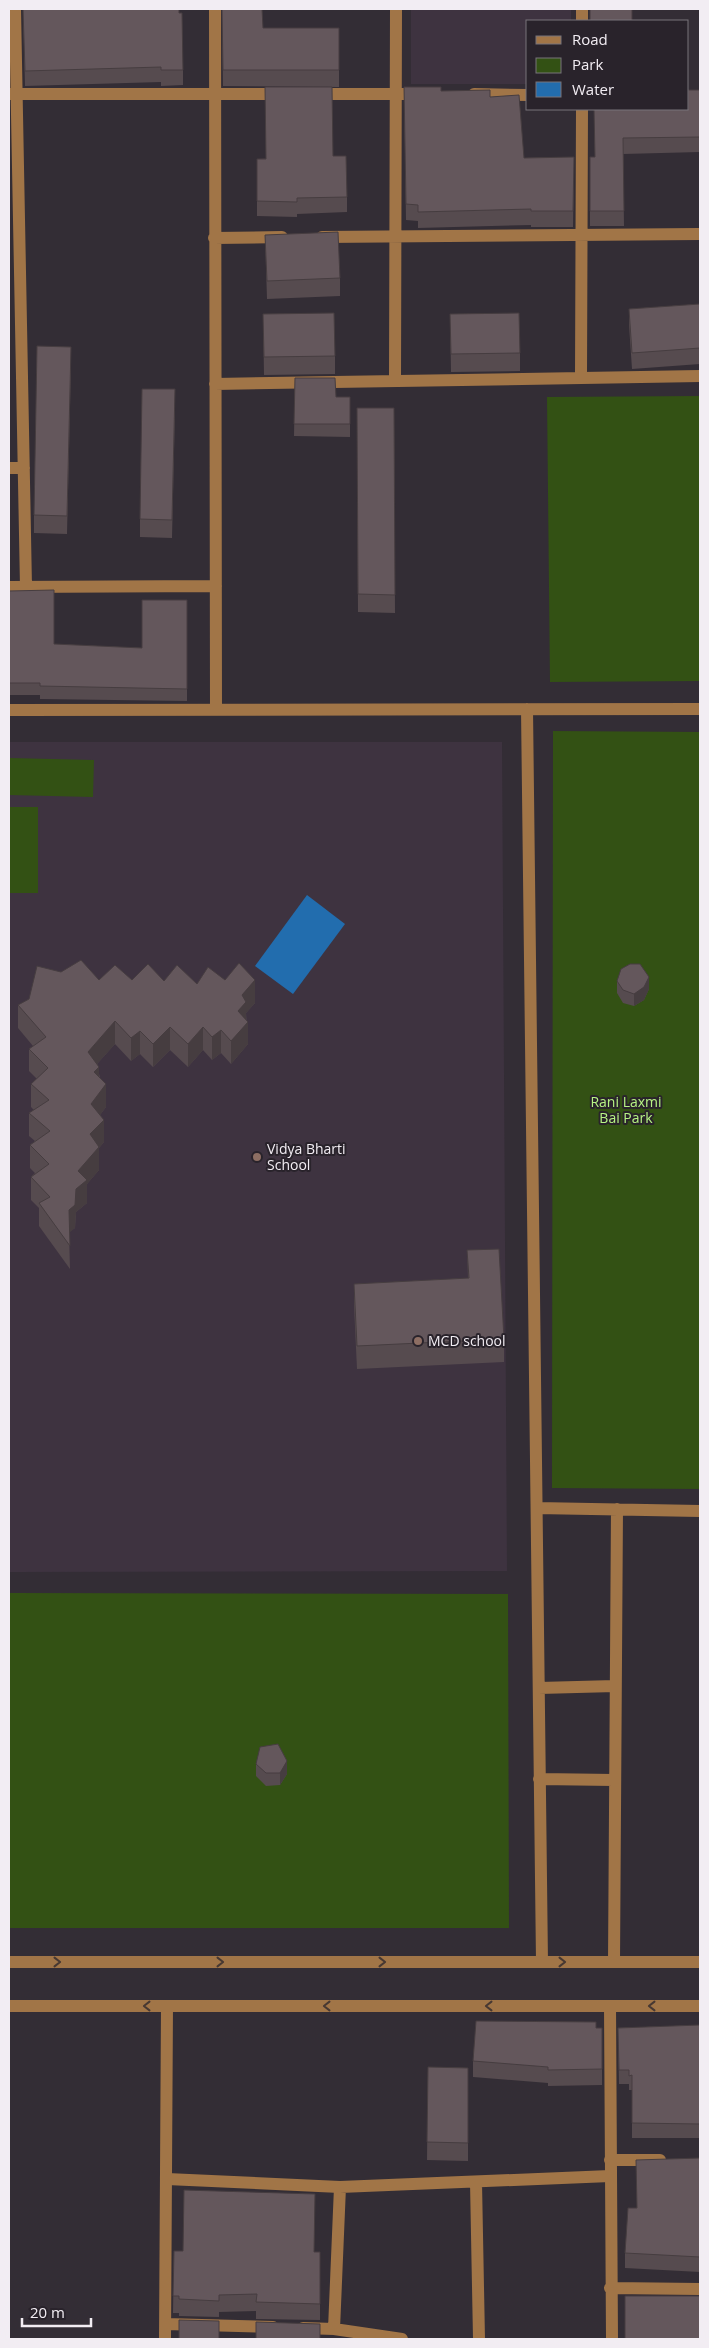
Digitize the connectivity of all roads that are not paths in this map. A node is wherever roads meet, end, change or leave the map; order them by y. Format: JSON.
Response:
{"nodes":[{"id":1,"x":15,"y":9,"type":"edge"},
{"id":2,"x":214,"y":9,"type":"edge"},
{"id":3,"x":396,"y":9,"type":"edge"},
{"id":4,"x":13,"y":94,"type":"edge"},
{"id":5,"x":214,"y":94,"type":"junction"},
{"id":6,"x":396,"y":94,"type":"junction"},
{"id":7,"x":434,"y":94,"type":"edge"},
{"id":8,"x":462,"y":94,"type":"edge"},
{"id":9,"x":526,"y":95,"type":"edge"},
{"id":10,"x":582,"y":110,"type":"edge"},
{"id":11,"x":582,"y":234,"type":"junction"},
{"id":12,"x":700,"y":234,"type":"edge"},
{"id":13,"x":395,"y":236,"type":"junction"},
{"id":14,"x":214,"y":238,"type":"junction"},
{"id":15,"x":14,"y":245,"type":"edge"},
{"id":16,"x":22,"y":361,"type":"junction"},
{"id":17,"x":9,"y":362,"type":"edge"},
{"id":18,"x":700,"y":376,"type":"edge"},
{"id":19,"x":581,"y":378,"type":"junction"},
{"id":20,"x":395,"y":381,"type":"junction"},
{"id":21,"x":215,"y":384,"type":"junction"},
{"id":22,"x":9,"y":468,"type":"edge"},
{"id":23,"x":24,"y":468,"type":"junction"},
{"id":24,"x":216,"y":586,"type":"junction"},
{"id":25,"x":26,"y":587,"type":"junction"},
{"id":26,"x":9,"y":588,"type":"edge"},
{"id":27,"x":527,"y":709,"type":"junction"},
{"id":28,"x":700,"y":709,"type":"edge"},
{"id":29,"x":9,"y":710,"type":"edge"},
{"id":30,"x":216,"y":710,"type":"junction"},
{"id":31,"x":536,"y":1508,"type":"junction"},
{"id":32,"x":617,"y":1509,"type":"junction"},
{"id":33,"x":700,"y":1511,"type":"edge"},
{"id":34,"x":615,"y":1686,"type":"junction"},
{"id":35,"x":539,"y":1688,"type":"junction"},
{"id":36,"x":540,"y":1779,"type":"junction"},
{"id":37,"x":614,"y":1780,"type":"junction"},
{"id":38,"x":9,"y":1962,"type":"edge"},
{"id":39,"x":542,"y":1962,"type":"junction"},
{"id":40,"x":614,"y":1962,"type":"junction"},
{"id":41,"x":700,"y":1962,"type":"edge"},
{"id":42,"x":9,"y":2006,"type":"edge"},
{"id":43,"x":167,"y":2006,"type":"junction"},
{"id":44,"x":610,"y":2006,"type":"junction"},
{"id":45,"x":700,"y":2006,"type":"edge"},
{"id":46,"x":610,"y":2160,"type":"junction"},
{"id":47,"x":673,"y":2161,"type":"edge"},
{"id":48,"x":610,"y":2176,"type":"junction"},
{"id":49,"x":167,"y":2179,"type":"junction"},
{"id":50,"x":476,"y":2182,"type":"junction"},
{"id":51,"x":340,"y":2187,"type":"junction"},
{"id":52,"x":610,"y":2288,"type":"junction"},
{"id":53,"x":700,"y":2289,"type":"edge"},
{"id":54,"x":166,"y":2324,"type":"junction"},
{"id":55,"x":334,"y":2329,"type":"junction"},
{"id":56,"x":165,"y":2339,"type":"edge"},
{"id":57,"x":402,"y":2339,"type":"edge"},
{"id":58,"x":479,"y":2339,"type":"edge"},
{"id":59,"x":612,"y":2339,"type":"edge"}],
"edges":[{"from":1,"to":4,"type":"street"},
{"from":2,"to":5,"type":"street"},
{"from":3,"to":6,"type":"street"},
{"from":4,"to":5,"type":"street"},
{"from":4,"to":15,"type":"street"},
{"from":5,"to":6,"type":"street"},
{"from":5,"to":14,"type":"street"},
{"from":6,"to":7,"type":"street"},
{"from":6,"to":13,"type":"street"},
{"from":8,"to":9,"type":"street"},
{"from":10,"to":11,"type":"street"},
{"from":11,"to":12,"type":"street"},
{"from":11,"to":13,"type":"street"},
{"from":11,"to":19,"type":"street"},
{"from":13,"to":14,"type":"street"},
{"from":13,"to":20,"type":"street"},
{"from":14,"to":21,"type":"street"},
{"from":15,"to":16,"type":"street"},
{"from":16,"to":17,"type":"street"},
{"from":16,"to":23,"type":"street"},
{"from":18,"to":19,"type":"street"},
{"from":19,"to":20,"type":"street"},
{"from":20,"to":21,"type":"street"},
{"from":21,"to":24,"type":"street"},
{"from":22,"to":23,"type":"street"},
{"from":23,"to":25,"type":"street"},
{"from":24,"to":25,"type":"street"},
{"from":24,"to":30,"type":"street"},
{"from":25,"to":26,"type":"street"},
{"from":27,"to":28,"type":"street"},
{"from":27,"to":30,"type":"street"},
{"from":27,"to":31,"type":"street"},
{"from":29,"to":30,"type":"street"},
{"from":31,"to":32,"type":"street"},
{"from":31,"to":35,"type":"street"},
{"from":32,"to":33,"type":"street"},
{"from":32,"to":34,"type":"street"},
{"from":34,"to":35,"type":"street"},
{"from":34,"to":37,"type":"street"},
{"from":35,"to":36,"type":"street"},
{"from":36,"to":37,"type":"street"},
{"from":36,"to":39,"type":"street"},
{"from":37,"to":40,"type":"street"},
{"from":38,"to":39,"type":"street","one_way":true},
{"from":39,"to":40,"type":"street","one_way":true},
{"from":40,"to":41,"type":"street"},
{"from":43,"to":42,"type":"street","one_way":true},
{"from":44,"to":43,"type":"street","one_way":true},
{"from":43,"to":49,"type":"street"},
{"from":45,"to":44,"type":"street","one_way":true},
{"from":44,"to":46,"type":"street"},
{"from":46,"to":47,"type":"street"},
{"from":46,"to":48,"type":"street"},
{"from":48,"to":50,"type":"street"},
{"from":48,"to":52,"type":"street"},
{"from":49,"to":51,"type":"street"},
{"from":49,"to":54,"type":"street"},
{"from":50,"to":51,"type":"street"},
{"from":50,"to":58,"type":"street"},
{"from":51,"to":55,"type":"street"},
{"from":52,"to":53,"type":"street"},
{"from":52,"to":59,"type":"street"},
{"from":54,"to":55,"type":"street"},
{"from":54,"to":56,"type":"street"},
{"from":55,"to":57,"type":"street"}]}
